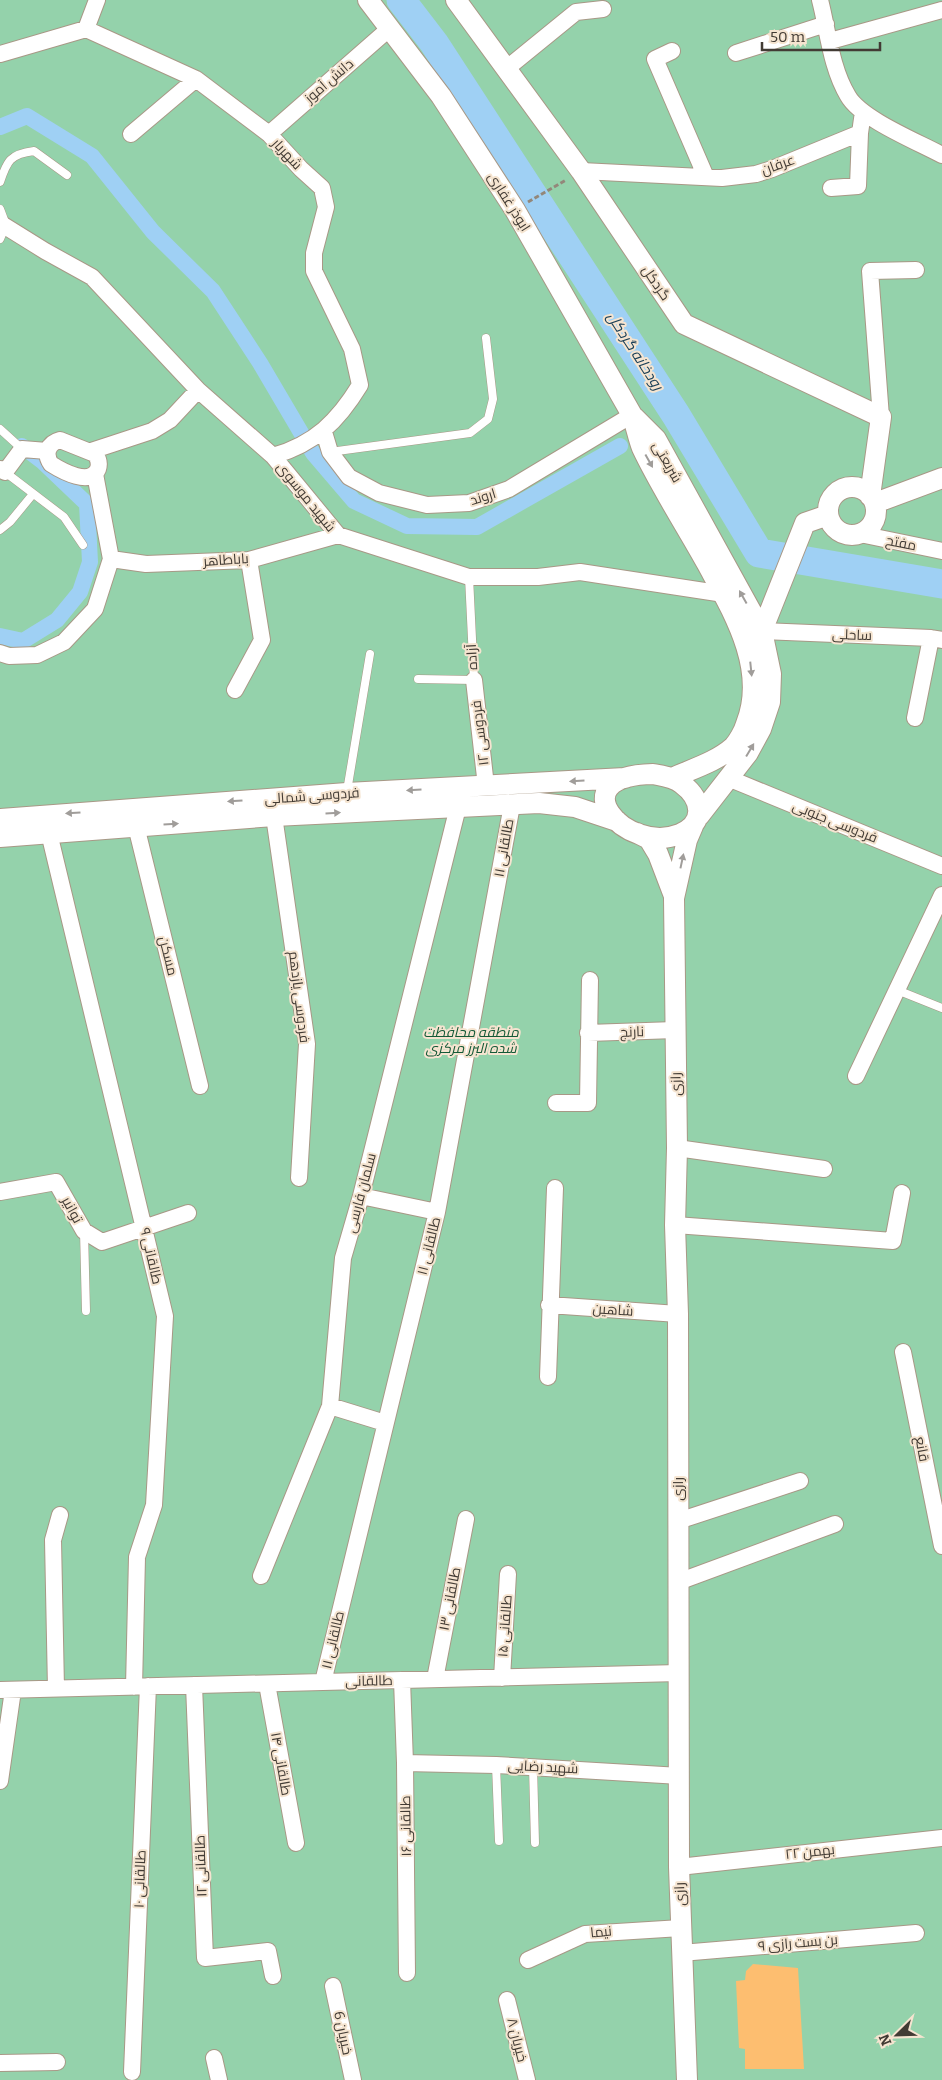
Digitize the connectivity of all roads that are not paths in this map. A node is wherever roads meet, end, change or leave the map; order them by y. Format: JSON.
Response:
{"nodes":[{"id":1,"x":97,"y":0,"type":"edge"},
{"id":2,"x":368,"y":0,"type":"edge"},
{"id":3,"x":456,"y":0,"type":"edge"},
{"id":4,"x":820,"y":0,"type":"edge"},
{"id":5,"x":603,"y":8,"type":"dead end"},
{"id":6,"x":942,"y":10,"type":"edge"},
{"id":7,"x":826,"y":24,"type":"junction"},
{"id":8,"x":390,"y":28,"type":"junction"},
{"id":9,"x":86,"y":29,"type":"junction"},
{"id":10,"x":830,"y":41,"type":"junction"},
{"id":11,"x":672,"y":51,"type":"dead end"},
{"id":12,"x":736,"y":53,"type":"dead end"},
{"id":13,"x":0,"y":54,"type":"edge"},
{"id":14,"x":506,"y":69,"type":"junction"},
{"id":15,"x":196,"y":79,"type":"junction"},
{"id":16,"x":862,"y":112,"type":"junction"},
{"id":17,"x":131,"y":134,"type":"dead end"},
{"id":18,"x":269,"y":134,"type":"junction"},
{"id":19,"x":860,"y":134,"type":"junction"},
{"id":20,"x":942,"y":155,"type":"edge"},
{"id":21,"x":581,"y":171,"type":"junction"},
{"id":22,"x":67,"y":175,"type":"dead end"},
{"id":23,"x":706,"y":177,"type":"junction"},
{"id":24,"x":0,"y":182,"type":"edge"},
{"id":25,"x":832,"y":188,"type":"dead end"},
{"id":26,"x":0,"y":209,"type":"edge"},
{"id":27,"x":2,"y":229,"type":"edge"},
{"id":28,"x":916,"y":270,"type":"dead end"},
{"id":29,"x":486,"y":338,"type":"dead end"},
{"id":30,"x":198,"y":390,"type":"junction"},
{"id":31,"x":632,"y":415,"type":"junction"},
{"id":32,"x":881,"y":417,"type":"junction"},
{"id":33,"x":0,"y":429,"type":"edge"},
{"id":34,"x":319,"y":435,"type":"junction"},
{"id":35,"x":22,"y":449,"type":"junction"},
{"id":36,"x":91,"y":451,"type":"junction"},
{"id":37,"x":48,"y":452,"type":"junction"},
{"id":38,"x":330,"y":452,"type":"junction"},
{"id":39,"x":273,"y":456,"type":"junction"},
{"id":40,"x":3,"y":470,"type":"edge"},
{"id":41,"x":95,"y":474,"type":"junction"},
{"id":42,"x":942,"y":478,"type":"edge"},
{"id":43,"x":33,"y":494,"type":"junction"},
{"id":44,"x":872,"y":499,"type":"junction"},
{"id":45,"x":828,"y":514,"type":"junction"},
{"id":46,"x":0,"y":530,"type":"edge"},
{"id":47,"x":860,"y":534,"type":"junction"},
{"id":48,"x":338,"y":535,"type":"junction"},
{"id":49,"x":83,"y":545,"type":"dead end"},
{"id":50,"x":942,"y":551,"type":"edge"},
{"id":51,"x":111,"y":559,"type":"junction"},
{"id":52,"x":249,"y":560,"type":"junction"},
{"id":53,"x":469,"y":577,"type":"junction"},
{"id":54,"x":724,"y":594,"type":"junction"},
{"id":55,"x":762,"y":631,"type":"junction"},
{"id":56,"x":936,"y":639,"type":"edge"},
{"id":57,"x":0,"y":653,"type":"edge"},
{"id":58,"x":370,"y":654,"type":"dead end"},
{"id":59,"x":418,"y":679,"type":"dead end"},
{"id":60,"x":474,"y":680,"type":"junction"},
{"id":61,"x":235,"y":690,"type":"dead end"},
{"id":62,"x":915,"y":718,"type":"dead end"},
{"id":63,"x":625,"y":778,"type":"junction"},
{"id":64,"x":672,"y":778,"type":"junction"},
{"id":65,"x":728,"y":778,"type":"junction"},
{"id":66,"x":486,"y":786,"type":"junction"},
{"id":67,"x":347,"y":793,"type":"junction"},
{"id":68,"x":512,"y":805,"type":"junction"},
{"id":69,"x":458,"y":807,"type":"junction"},
{"id":70,"x":274,"y":816,"type":"junction"},
{"id":71,"x":0,"y":819,"type":"edge"},
{"id":72,"x":696,"y":821,"type":"junction"},
{"id":73,"x":622,"y":825,"type":"junction"},
{"id":74,"x":136,"y":826,"type":"junction"},
{"id":75,"x":49,"y":832,"type":"junction"},
{"id":76,"x":0,"y":837,"type":"edge"},
{"id":77,"x":942,"y":866,"type":"edge"},
{"id":78,"x":942,"y":895,"type":"edge"},
{"id":79,"x":674,"y":898,"type":"junction"},
{"id":80,"x":590,"y":980,"type":"dead end"},
{"id":81,"x":897,"y":990,"type":"junction"},
{"id":82,"x":942,"y":1008,"type":"edge"},
{"id":83,"x":675,"y":1030,"type":"junction"},
{"id":84,"x":588,"y":1033,"type":"junction"},
{"id":85,"x":856,"y":1076,"type":"dead end"},
{"id":86,"x":200,"y":1086,"type":"dead end"},
{"id":87,"x":556,"y":1104,"type":"dead end"},
{"id":88,"x":676,"y":1148,"type":"junction"},
{"id":89,"x":824,"y":1169,"type":"dead end"},
{"id":90,"x":299,"y":1178,"type":"dead end"},
{"id":91,"x":555,"y":1188,"type":"dead end"},
{"id":92,"x":0,"y":1192,"type":"edge"},
{"id":93,"x":902,"y":1193,"type":"dead end"},
{"id":94,"x":361,"y":1196,"type":"junction"},
{"id":95,"x":437,"y":1212,"type":"junction"},
{"id":96,"x":188,"y":1213,"type":"dead end"},
{"id":97,"x":675,"y":1225,"type":"junction"},
{"id":98,"x":144,"y":1228,"type":"junction"},
{"id":99,"x":84,"y":1231,"type":"junction"},
{"id":100,"x":549,"y":1305,"type":"junction"},
{"id":101,"x":86,"y":1311,"type":"dead end"},
{"id":102,"x":678,"y":1314,"type":"junction"},
{"id":103,"x":903,"y":1352,"type":"dead end"},
{"id":104,"x":548,"y":1377,"type":"dead end"},
{"id":105,"x":330,"y":1406,"type":"junction"},
{"id":106,"x":385,"y":1423,"type":"junction"},
{"id":107,"x":800,"y":1480,"type":"dead end"},
{"id":108,"x":60,"y":1515,"type":"dead end"},
{"id":109,"x":466,"y":1519,"type":"dead end"},
{"id":110,"x":678,"y":1521,"type":"junction"},
{"id":111,"x":835,"y":1524,"type":"dead end"},
{"id":112,"x":942,"y":1546,"type":"edge"},
{"id":113,"x":508,"y":1574,"type":"dead end"},
{"id":114,"x":261,"y":1576,"type":"dead end"},
{"id":115,"x":678,"y":1582,"type":"junction"},
{"id":116,"x":679,"y":1673,"type":"junction"},
{"id":117,"x":502,"y":1678,"type":"junction"},
{"id":118,"x":434,"y":1679,"type":"junction"},
{"id":119,"x":402,"y":1680,"type":"junction"},
{"id":120,"x":323,"y":1682,"type":"junction"},
{"id":121,"x":267,"y":1684,"type":"junction"},
{"id":122,"x":194,"y":1685,"type":"junction"},
{"id":123,"x":141,"y":1687,"type":"junction"},
{"id":124,"x":56,"y":1689,"type":"junction"},
{"id":125,"x":7,"y":1690,"type":"edge"},
{"id":126,"x":405,"y":1763,"type":"junction"},
{"id":127,"x":496,"y":1765,"type":"junction"},
{"id":128,"x":532,"y":1766,"type":"junction"},
{"id":129,"x":680,"y":1776,"type":"junction"},
{"id":130,"x":0,"y":1781,"type":"edge"},
{"id":131,"x":942,"y":1838,"type":"edge"},
{"id":132,"x":500,"y":1842,"type":"dead end"},
{"id":133,"x":535,"y":1843,"type":"dead end"},
{"id":134,"x":296,"y":1844,"type":"dead end"},
{"id":135,"x":679,"y":1867,"type":"junction"},
{"id":136,"x":681,"y":1928,"type":"junction"},
{"id":137,"x":916,"y":1933,"type":"dead end"},
{"id":138,"x":681,"y":1953,"type":"junction"},
{"id":139,"x":528,"y":1960,"type":"dead end"},
{"id":140,"x":407,"y":1973,"type":"dead end"},
{"id":141,"x":273,"y":1976,"type":"dead end"},
{"id":142,"x":334,"y":1986,"type":"dead end"},
{"id":143,"x":507,"y":2000,"type":"dead end"},
{"id":144,"x":214,"y":2058,"type":"dead end"},
{"id":145,"x":0,"y":2062,"type":"edge"},
{"id":146,"x":57,"y":2062,"type":"dead end"},
{"id":147,"x":132,"y":2072,"type":"dead end"},
{"id":148,"x":219,"y":2080,"type":"edge"},
{"id":149,"x":353,"y":2080,"type":"edge"},
{"id":150,"x":527,"y":2080,"type":"edge"},
{"id":151,"x":687,"y":2080,"type":"edge"}],
"edges":[{"from":1,"to":9,"type":"street"},
{"from":2,"to":8,"type":"street","name":"ابوذر غفاری"},
{"from":3,"to":14,"type":"street","name":"گردکل"},
{"from":4,"to":7,"type":"street"},
{"from":5,"to":14,"type":"street"},
{"from":6,"to":10,"type":"street"},
{"from":7,"to":10,"type":"street"},
{"from":7,"to":12,"type":"street"},
{"from":8,"to":18,"type":"street","name":"دانش آموز"},
{"from":8,"to":31,"type":"street","name":"ابوذر غفاری"},
{"from":9,"to":13,"type":"street"},
{"from":9,"to":15,"type":"street","name":"شهریار"},
{"from":10,"to":16,"type":"street"},
{"from":11,"to":23,"type":"street"},
{"from":14,"to":21,"type":"street","name":"گردکل"},
{"from":15,"to":17,"type":"street"},
{"from":15,"to":18,"type":"street","name":"شهریار"},
{"from":16,"to":19,"type":"street"},
{"from":16,"to":20,"type":"street"},
{"from":18,"to":34,"type":"street","name":"شهریار"},
{"from":19,"to":23,"type":"street","name":"عرفان"},
{"from":19,"to":25,"type":"street"},
{"from":21,"to":23,"type":"street","name":"عرفان"},
{"from":21,"to":32,"type":"street","name":"گردکل"},
{"from":22,"to":24,"type":"lane"},
{"from":26,"to":27,"type":"lane"},
{"from":27,"to":30,"type":"street","name":"شهید موسوی"},
{"from":28,"to":32,"type":"street"},
{"from":29,"to":38,"type":"lane"},
{"from":30,"to":36,"type":"street"},
{"from":30,"to":39,"type":"street","name":"شهید موسوی"},
{"from":31,"to":38,"type":"street","name":"اروند"},
{"from":31,"to":54,"type":"street","name":"شریعتی","one_way":true},
{"from":55,"to":31,"type":"street","name":"شریعتی","one_way":true},
{"from":32,"to":44,"type":"street"},
{"from":33,"to":35,"type":"lane"},
{"from":34,"to":38,"type":"street","name":"اروند"},
{"from":34,"to":39,"type":"street","name":"شهریار"},
{"from":35,"to":37,"type":"street"},
{"from":35,"to":40,"type":"street"},
{"from":36,"to":37,"type":"street"},
{"from":36,"to":41,"type":"street"},
{"from":37,"to":41,"type":"street"},
{"from":39,"to":48,"type":"street","name":"شهید موسوی"},
{"from":40,"to":43,"type":"lane"},
{"from":41,"to":51,"type":"street"},
{"from":42,"to":44,"type":"street"},
{"from":43,"to":46,"type":"lane"},
{"from":43,"to":49,"type":"lane"},
{"from":44,"to":45,"type":"street"},
{"from":44,"to":47,"type":"street"},
{"from":45,"to":47,"type":"street"},
{"from":45,"to":55,"type":"street"},
{"from":47,"to":50,"type":"street","name":"مفتح"},
{"from":48,"to":52,"type":"street","name":"باباطاهر"},
{"from":48,"to":53,"type":"street","name":"شهید موسوی"},
{"from":51,"to":52,"type":"street","name":"باباطاهر"},
{"from":51,"to":57,"type":"street"},
{"from":52,"to":61,"type":"street"},
{"from":53,"to":54,"type":"street","name":"شهید موسوی"},
{"from":53,"to":60,"type":"lane","name":"آزاده"},
{"from":54,"to":64,"type":"street","name":"شریعتی","one_way":true},
{"from":55,"to":56,"type":"street","name":"ساحلی"},
{"from":65,"to":55,"type":"street","name":"شریعتی","one_way":true},
{"from":56,"to":62,"type":"street"},
{"from":58,"to":67,"type":"lane"},
{"from":59,"to":60,"type":"lane","name":"آزاده"},
{"from":60,"to":66,"type":"street","name":"فردوسی ۱۲"},
{"from":63,"to":64,"type":"street"},
{"from":63,"to":66,"type":"street","name":"فردوسی شمالی","one_way":true},
{"from":63,"to":73,"type":"street"},
{"from":64,"to":72,"type":"street"},
{"from":65,"to":72,"type":"street","name":"شریعتی"},
{"from":65,"to":77,"type":"street","name":"فردوسی جنوبی"},
{"from":66,"to":67,"type":"street","name":"فردوسی شمالی","one_way":true},
{"from":67,"to":71,"type":"street","name":"فردوسی شمالی","one_way":true},
{"from":68,"to":69,"type":"street","name":"فردوسی شمالی"},
{"from":68,"to":73,"type":"street","name":"فردوسی شمالی"},
{"from":68,"to":95,"type":"street","name":"طالقانی ۱۱"},
{"from":70,"to":69,"type":"street","name":"فردوسی شمالی","one_way":true},
{"from":69,"to":94,"type":"street","name":"سلمان فارسی"},
{"from":74,"to":70,"type":"street","name":"فردوسی شمالی","one_way":true},
{"from":70,"to":90,"type":"street","name":"فردوسی یازدهم"},
{"from":72,"to":73,"type":"street"},
{"from":79,"to":72,"type":"street","one_way":true},
{"from":73,"to":79,"type":"street"},
{"from":74,"to":75,"type":"street","name":"فردوسی شمالی"},
{"from":74,"to":86,"type":"street","name":"مسکن"},
{"from":75,"to":76,"type":"street","name":"فردوسی شمالی"},
{"from":75,"to":98,"type":"street","name":"طالقانی ۹"},
{"from":78,"to":81,"type":"street"},
{"from":79,"to":83,"type":"street","name":"رازی"},
{"from":80,"to":84,"type":"street"},
{"from":81,"to":82,"type":"lane"},
{"from":81,"to":85,"type":"street"},
{"from":83,"to":84,"type":"street","name":"نارنج"},
{"from":83,"to":88,"type":"street","name":"رازی"},
{"from":84,"to":87,"type":"street"},
{"from":88,"to":89,"type":"street"},
{"from":88,"to":97,"type":"street","name":"رازی"},
{"from":91,"to":100,"type":"street"},
{"from":92,"to":99,"type":"street","name":"توانیر"},
{"from":93,"to":97,"type":"street"},
{"from":94,"to":95,"type":"street"},
{"from":94,"to":105,"type":"street","name":"سلمان فارسی"},
{"from":95,"to":106,"type":"street","name":"طالقانی ۱۱"},
{"from":96,"to":98,"type":"street","name":"توانیر"},
{"from":97,"to":102,"type":"street","name":"رازی"},
{"from":98,"to":99,"type":"street","name":"توانیر"},
{"from":98,"to":123,"type":"street","name":"طالقانی ۹"},
{"from":99,"to":101,"type":"lane"},
{"from":100,"to":102,"type":"street","name":"شاهین"},
{"from":100,"to":104,"type":"street"},
{"from":102,"to":110,"type":"street","name":"رازی"},
{"from":103,"to":112,"type":"street","name":"قانع"},
{"from":105,"to":106,"type":"street"},
{"from":105,"to":114,"type":"street","name":"سلمان فارسی"},
{"from":106,"to":120,"type":"street","name":"طالقانی ۱۱"},
{"from":107,"to":110,"type":"street"},
{"from":108,"to":124,"type":"street"},
{"from":109,"to":118,"type":"street","name":"طالقانی ۱۳"},
{"from":110,"to":115,"type":"street","name":"رازی"},
{"from":111,"to":115,"type":"street"},
{"from":113,"to":117,"type":"street","name":"طالقانی ۱۵"},
{"from":115,"to":116,"type":"street","name":"رازی"},
{"from":116,"to":117,"type":"street","name":"طالقانی"},
{"from":116,"to":129,"type":"street","name":"رازی"},
{"from":117,"to":118,"type":"street","name":"طالقانی"},
{"from":118,"to":119,"type":"street","name":"طالقانی"},
{"from":119,"to":120,"type":"street","name":"طالقانی"},
{"from":119,"to":126,"type":"street","name":"طالقانی ۱۶"},
{"from":120,"to":121,"type":"street","name":"طالقانی"},
{"from":121,"to":122,"type":"street","name":"طالقانی"},
{"from":121,"to":134,"type":"street","name":"طالقانی ۱۴"},
{"from":122,"to":123,"type":"street","name":"طالقانی"},
{"from":122,"to":141,"type":"street","name":"طالقانی ۱۲"},
{"from":123,"to":124,"type":"street","name":"طالقانی"},
{"from":123,"to":147,"type":"street","name":"طالقانی ۱۰"},
{"from":124,"to":125,"type":"street","name":"طالقانی"},
{"from":125,"to":130,"type":"street"},
{"from":126,"to":127,"type":"street","name":"شهید رضایی"},
{"from":126,"to":140,"type":"street","name":"طالقانی ۱۶"},
{"from":127,"to":128,"type":"street","name":"شهید رضایی"},
{"from":127,"to":132,"type":"lane"},
{"from":128,"to":129,"type":"street","name":"شهید رضایی"},
{"from":128,"to":133,"type":"lane"},
{"from":129,"to":135,"type":"street","name":"رازی"},
{"from":131,"to":135,"type":"street","name":"۲۲ بهمن"},
{"from":135,"to":136,"type":"street","name":"رازی"},
{"from":136,"to":138,"type":"street","name":"رازی"},
{"from":136,"to":139,"type":"street","name":"نیما"},
{"from":137,"to":138,"type":"street","name":"بن بست رازی ۹"},
{"from":138,"to":151,"type":"street","name":"رازی"},
{"from":142,"to":149,"type":"street","name":"خیریان 6"},
{"from":143,"to":150,"type":"street","name":"خیریان ۸"},
{"from":144,"to":148,"type":"street"},
{"from":145,"to":146,"type":"street"}]}
